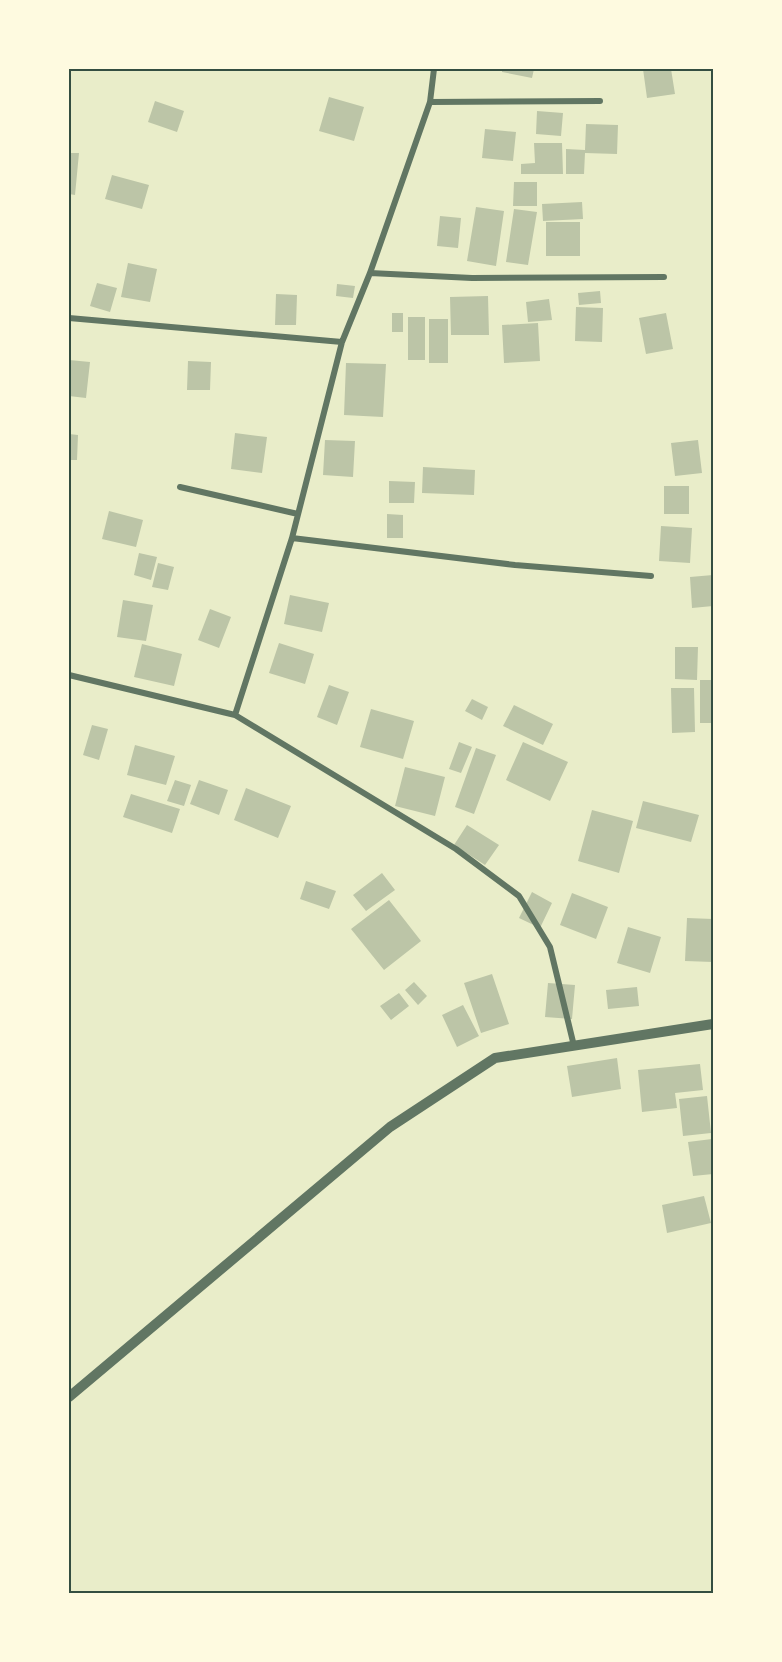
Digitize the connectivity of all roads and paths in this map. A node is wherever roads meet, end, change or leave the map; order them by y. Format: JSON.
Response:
{"nodes":[{"id":1,"x":434,"y":69,"type":"edge"},
{"id":2,"x":600,"y":101,"type":"dead end"},
{"id":3,"x":430,"y":102,"type":"junction"},
{"id":4,"x":370,"y":273,"type":"junction"},
{"id":5,"x":664,"y":277,"type":"dead end"},
{"id":6,"x":69,"y":318,"type":"edge"},
{"id":7,"x":342,"y":342,"type":"junction"},
{"id":8,"x":180,"y":487,"type":"dead end"},
{"id":9,"x":298,"y":514,"type":"junction"},
{"id":10,"x":292,"y":538,"type":"junction"},
{"id":11,"x":651,"y":576,"type":"dead end"},
{"id":12,"x":69,"y":675,"type":"edge"},
{"id":13,"x":235,"y":715,"type":"junction"},
{"id":14,"x":713,"y":1024,"type":"edge"},
{"id":15,"x":574,"y":1046,"type":"junction"},
{"id":16,"x":69,"y":1396,"type":"edge"}],
"edges":[{"from":1,"to":3,"type":"street"},
{"from":2,"to":3,"type":"street"},
{"from":3,"to":4,"type":"street"},
{"from":4,"to":5,"type":"street"},
{"from":4,"to":7,"type":"street"},
{"from":6,"to":7,"type":"street"},
{"from":7,"to":9,"type":"street"},
{"from":8,"to":9,"type":"street"},
{"from":9,"to":10,"type":"street"},
{"from":10,"to":11,"type":"street"},
{"from":10,"to":13,"type":"street"},
{"from":12,"to":13,"type":"street"},
{"from":13,"to":15,"type":"street"},
{"from":14,"to":15,"type":"street"},
{"from":15,"to":16,"type":"street"}]}
